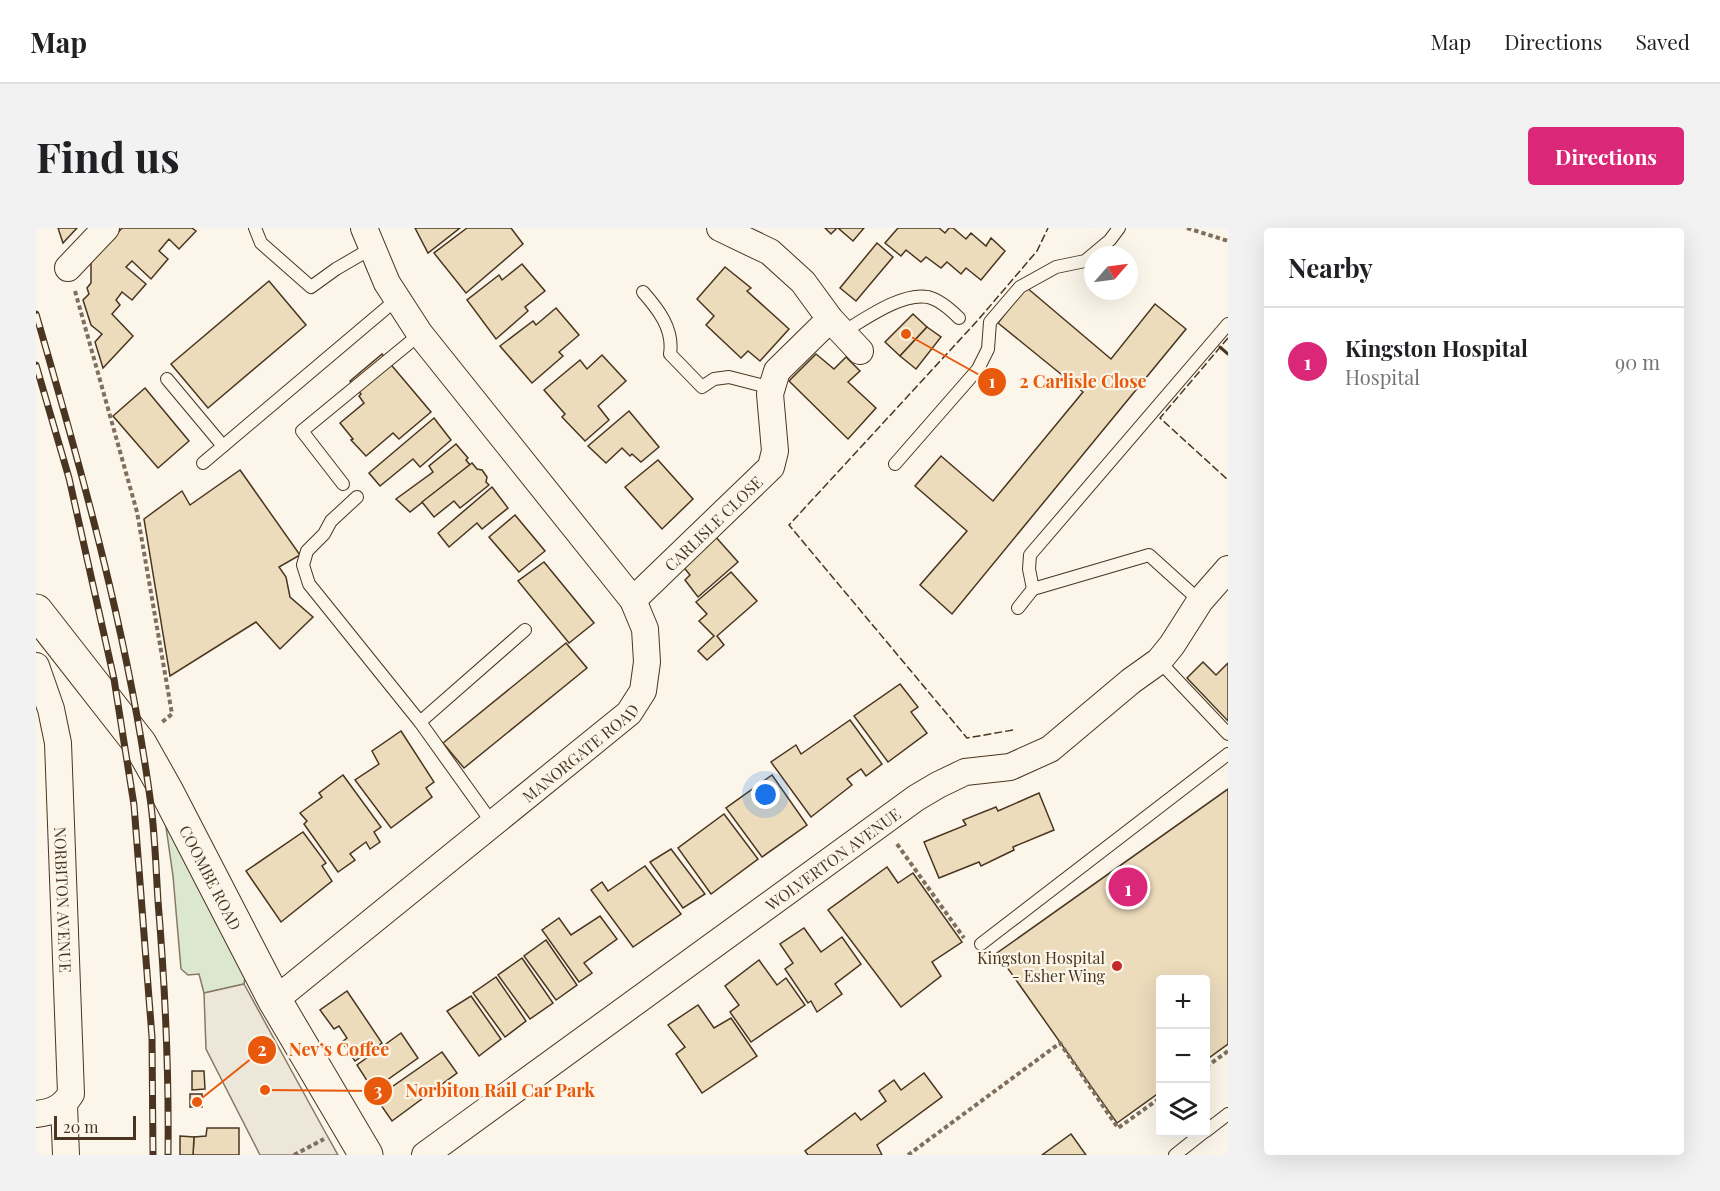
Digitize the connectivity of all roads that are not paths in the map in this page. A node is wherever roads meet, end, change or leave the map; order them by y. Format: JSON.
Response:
{"nodes":[{"id":1,"x":106,"y":228,"type":"edge"},
{"id":2,"x":255,"y":228,"type":"edge"},
{"id":3,"x":720,"y":228,"type":"edge"},
{"id":4,"x":1119,"y":228,"type":"edge"},
{"id":5,"x":368,"y":238,"type":"edge"},
{"id":6,"x":68,"y":268,"type":"road end"},
{"id":7,"x":643,"y":292,"type":"dead end"},
{"id":8,"x":397,"y":299,"type":"junction"},
{"id":9,"x":959,"y":318,"type":"dead end"},
{"id":10,"x":1228,"y":324,"type":"edge"},
{"id":11,"x":837,"y":325,"type":"junction"},
{"id":12,"x":420,"y":334,"type":"junction"},
{"id":13,"x":860,"y":351,"type":"dead end"},
{"id":14,"x":167,"y":379,"type":"dead end"},
{"id":15,"x":772,"y":388,"type":"junction"},
{"id":16,"x":223,"y":446,"type":"junction"},
{"id":17,"x":203,"y":463,"type":"dead end"},
{"id":18,"x":895,"y":464,"type":"dead end"},
{"id":19,"x":343,"y":484,"type":"dead end"},
{"id":20,"x":357,"y":497,"type":"dead end"},
{"id":21,"x":1228,"y":569,"type":"edge"},
{"id":22,"x":1033,"y":588,"type":"junction"},
{"id":23,"x":633,"y":600,"type":"junction"},
{"id":24,"x":1200,"y":602,"type":"junction"},
{"id":25,"x":1018,"y":608,"type":"dead end"},
{"id":26,"x":36,"y":610,"type":"edge"},
{"id":27,"x":525,"y":630,"type":"dead end"},
{"id":28,"x":1160,"y":661,"type":"junction"},
{"id":29,"x":36,"y":666,"type":"edge"},
{"id":30,"x":420,"y":722,"type":"junction"},
{"id":31,"x":1228,"y":734,"type":"edge"},
{"id":32,"x":1228,"y":754,"type":"edge"},
{"id":33,"x":493,"y":824,"type":"junction"},
{"id":34,"x":981,"y":944,"type":"road end"},
{"id":35,"x":274,"y":999,"type":"junction"},
{"id":36,"x":64,"y":1105,"type":"junction"},
{"id":37,"x":36,"y":1114,"type":"edge"},
{"id":38,"x":1228,"y":1114,"type":"edge"},
{"id":39,"x":1210,"y":1128,"type":"edge"},
{"id":40,"x":1198,"y":1137,"type":"edge"},
{"id":41,"x":66,"y":1155,"type":"edge"},
{"id":42,"x":366,"y":1155,"type":"edge"},
{"id":43,"x":425,"y":1155,"type":"edge"},
{"id":44,"x":1174,"y":1155,"type":"edge"}],
"edges":[{"from":1,"to":6,"type":"street"},
{"from":2,"to":5,"type":"lane"},
{"from":3,"to":11,"type":"street"},
{"from":4,"to":18,"type":"lane"},
{"from":5,"to":8,"type":"street","name":"MANORGATE ROAD"},
{"from":7,"to":15,"type":"lane"},
{"from":8,"to":12,"type":"street","name":"MANORGATE ROAD"},
{"from":8,"to":16,"type":"lane"},
{"from":9,"to":11,"type":"lane"},
{"from":10,"to":22,"type":"lane"},
{"from":11,"to":13,"type":"street"},
{"from":11,"to":15,"type":"street","name":"CARLISLE CLOSE"},
{"from":12,"to":19,"type":"lane"},
{"from":12,"to":23,"type":"street","name":"MANORGATE ROAD"},
{"from":14,"to":16,"type":"lane"},
{"from":15,"to":23,"type":"street","name":"CARLISLE CLOSE"},
{"from":16,"to":17,"type":"lane"},
{"from":20,"to":30,"type":"lane"},
{"from":21,"to":24,"type":"street","name":"WOLVERTON AVENUE"},
{"from":22,"to":24,"type":"lane"},
{"from":22,"to":25,"type":"lane"},
{"from":23,"to":33,"type":"street","name":"MANORGATE ROAD"},
{"from":24,"to":28,"type":"street","name":"WOLVERTON AVENUE"},
{"from":26,"to":35,"type":"main road","name":"COOMBE ROAD"},
{"from":27,"to":30,"type":"lane"},
{"from":28,"to":31,"type":"lane"},
{"from":28,"to":43,"type":"street","name":"WOLVERTON AVENUE"},
{"from":29,"to":36,"type":"street","name":"NORBITON AVENUE"},
{"from":30,"to":33,"type":"lane"},
{"from":32,"to":34,"type":"lane"},
{"from":33,"to":35,"type":"street","name":"MANORGATE ROAD"},
{"from":35,"to":42,"type":"main road","name":"COOMBE ROAD"},
{"from":36,"to":37,"type":"street"},
{"from":36,"to":41,"type":"street","name":"NORBITON AVENUE"},
{"from":38,"to":39,"type":"lane"},
{"from":40,"to":44,"type":"lane"}]}
